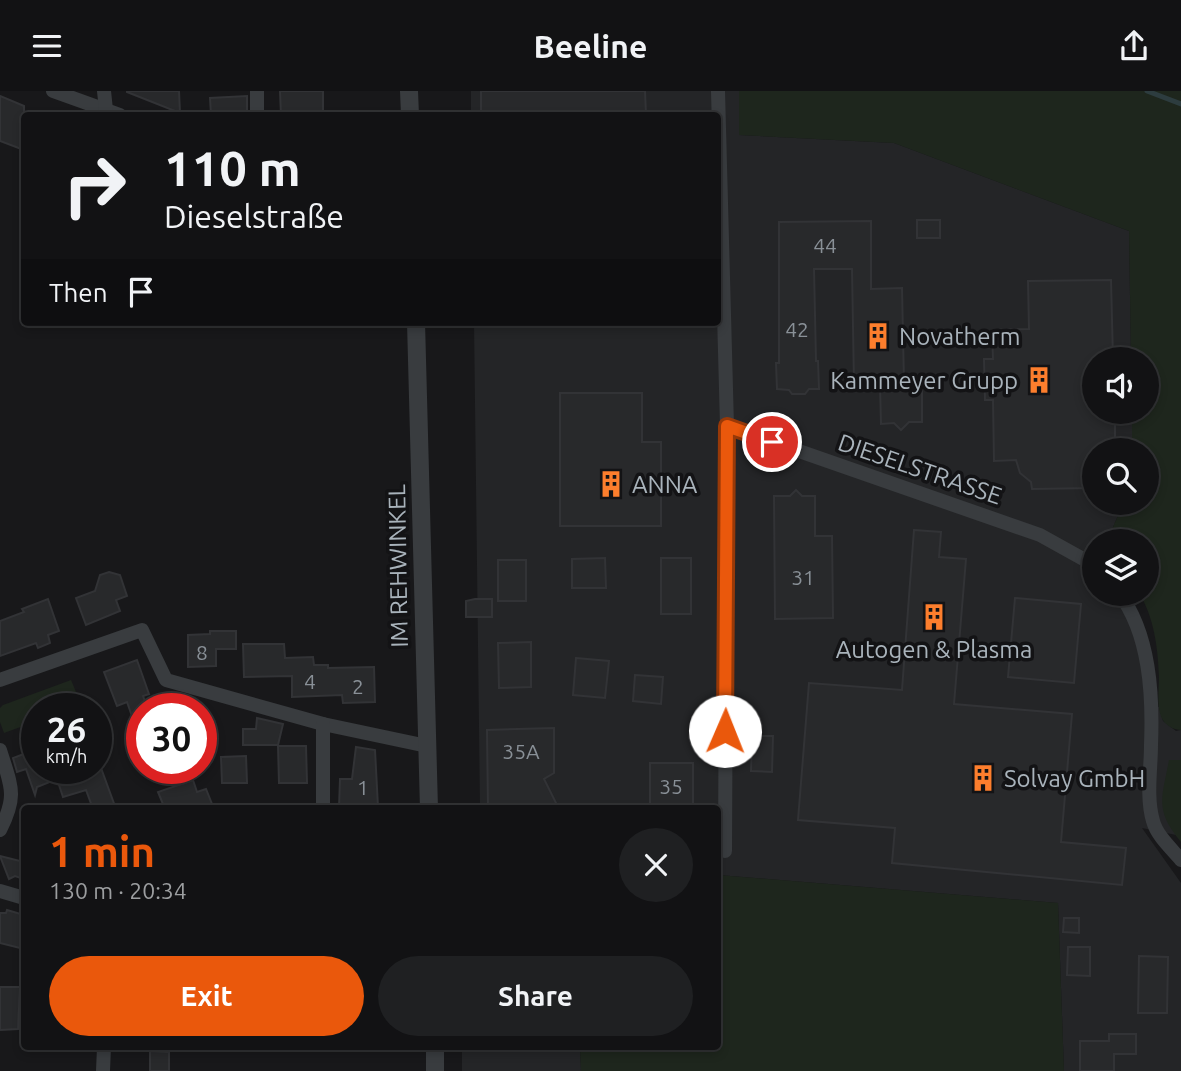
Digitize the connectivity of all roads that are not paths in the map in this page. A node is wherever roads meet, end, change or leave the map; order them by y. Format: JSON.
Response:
{"nodes":[{"id":1,"x":53,"y":91,"type":"edge"},
{"id":2,"x":104,"y":91,"type":"edge"},
{"id":3,"x":257,"y":91,"type":"edge"},
{"id":4,"x":409,"y":91,"type":"edge"},
{"id":5,"x":718,"y":91,"type":"edge"},
{"id":6,"x":110,"y":112,"type":"edge"},
{"id":7,"x":113,"y":112,"type":"edge"},
{"id":8,"x":257,"y":112,"type":"edge"},
{"id":9,"x":410,"y":112,"type":"edge"},
{"id":10,"x":719,"y":112,"type":"edge"},
{"id":11,"x":721,"y":203,"type":"edge"},
{"id":12,"x":416,"y":326,"type":"edge"},
{"id":13,"x":727,"y":426,"type":"junction"},
{"id":14,"x":1082,"y":558,"type":"edge"},
{"id":15,"x":1126,"y":606,"type":"edge"},
{"id":16,"x":0,"y":680,"type":"edge"},
{"id":17,"x":323,"y":723,"type":"junction"},
{"id":18,"x":427,"y":746,"type":"junction"},
{"id":19,"x":0,"y":750,"type":"edge"},
{"id":20,"x":323,"y":805,"type":"edge"},
{"id":21,"x":429,"y":805,"type":"edge"},
{"id":22,"x":0,"y":830,"type":"edge"},
{"id":23,"x":725,"y":851,"type":"dead end"},
{"id":24,"x":1181,"y":860,"type":"edge"},
{"id":25,"x":0,"y":891,"type":"edge"},
{"id":26,"x":21,"y":897,"type":"edge"},
{"id":27,"x":104,"y":1050,"type":"edge"},
{"id":28,"x":435,"y":1050,"type":"edge"},
{"id":29,"x":103,"y":1071,"type":"edge"},
{"id":30,"x":435,"y":1071,"type":"edge"}],
"edges":[{"from":1,"to":6,"type":"street"},
{"from":2,"to":7,"type":"street"},
{"from":3,"to":8,"type":"street"},
{"from":4,"to":9,"type":"street"},
{"from":5,"to":10,"type":"street"},
{"from":11,"to":13,"type":"street"},
{"from":12,"to":18,"type":"street","name":"IM REHWINKEL"},
{"from":13,"to":14,"type":"street","name":"DIESELSTRASSE"},
{"from":13,"to":23,"type":"street"},
{"from":15,"to":24,"type":"street"},
{"from":16,"to":17,"type":"street"},
{"from":17,"to":18,"type":"street"},
{"from":17,"to":20,"type":"street"},
{"from":18,"to":21,"type":"street","name":"IM REHWINKEL"},
{"from":19,"to":22,"type":"street"},
{"from":25,"to":26,"type":"street"},
{"from":27,"to":29,"type":"street"},
{"from":28,"to":30,"type":"street"}]}
